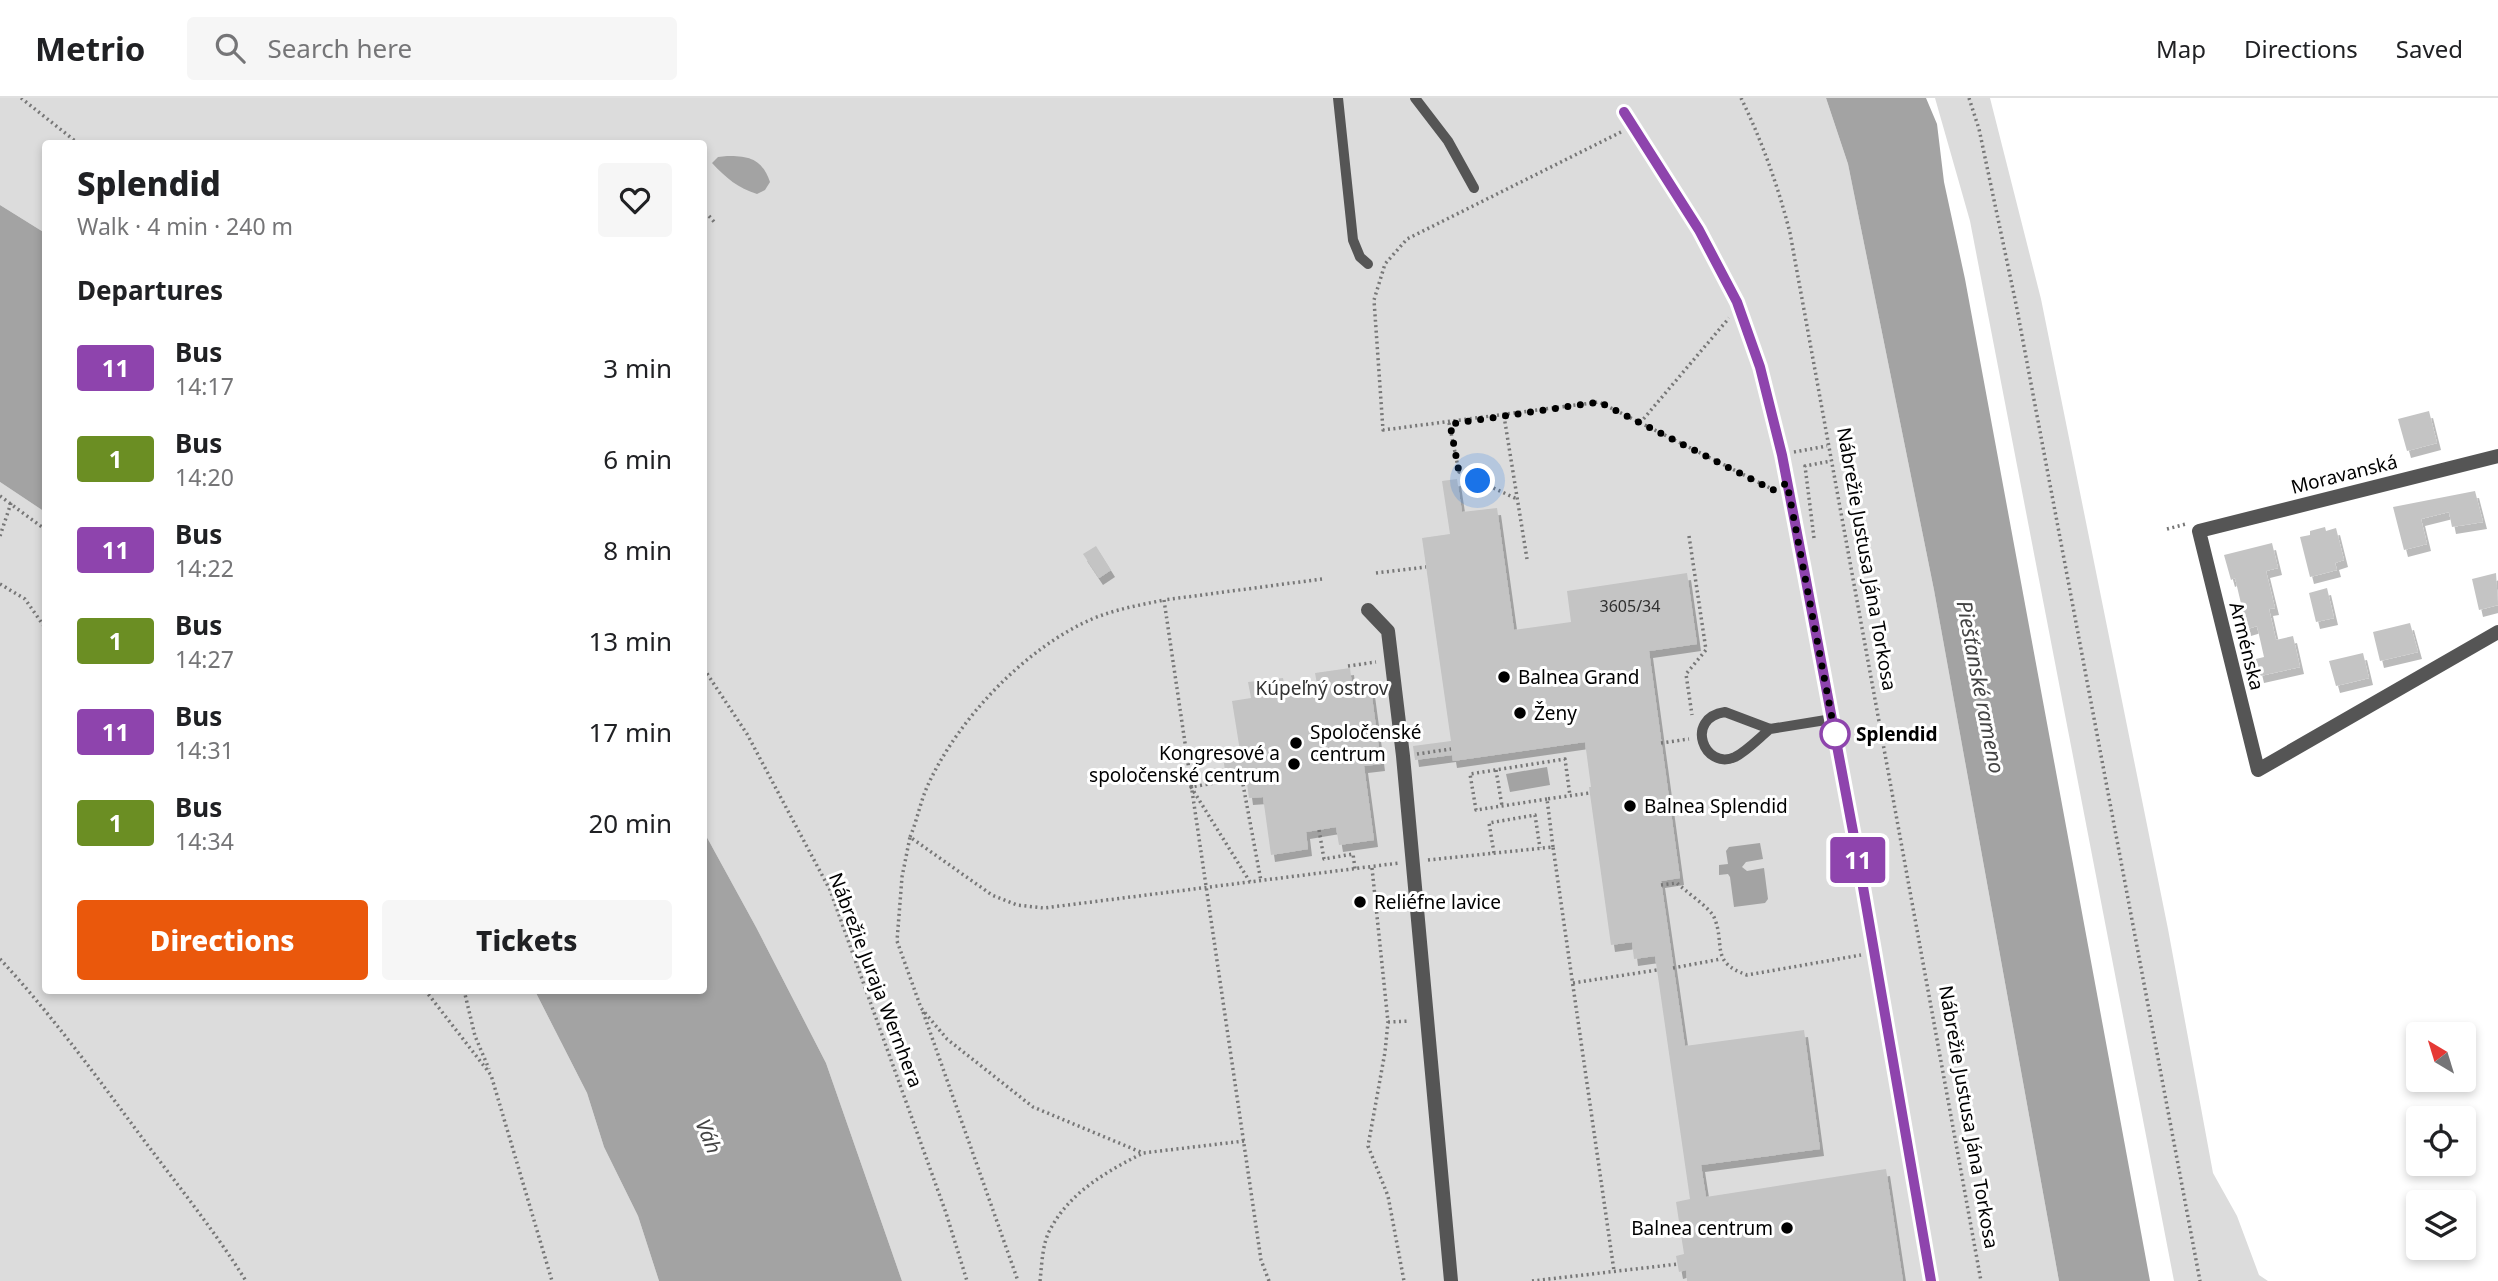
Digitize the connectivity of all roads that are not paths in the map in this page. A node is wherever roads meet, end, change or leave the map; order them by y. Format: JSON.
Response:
{"nodes":[{"id":1,"x":1338,"y":98,"type":"edge"},
{"id":2,"x":1415,"y":98,"type":"edge"},
{"id":3,"x":1624,"y":112,"type":"dead end"},
{"id":4,"x":1474,"y":188,"type":"dead end"},
{"id":5,"x":1368,"y":264,"type":"dead end"},
{"id":6,"x":2498,"y":456,"type":"edge"},
{"id":7,"x":2199,"y":531,"type":"joint"},
{"id":8,"x":1368,"y":610,"type":"dead end"},
{"id":9,"x":2498,"y":632,"type":"edge"},
{"id":10,"x":1832,"y":719,"type":"junction"},
{"id":11,"x":1770,"y":729,"type":"junction"},
{"id":12,"x":1451,"y":1281,"type":"edge"},
{"id":13,"x":1931,"y":1281,"type":"edge"}],
"edges":[{"from":1,"to":5,"type":"lane"},
{"from":2,"to":4,"type":"lane"},
{"from":3,"to":10,"type":"lane"},
{"from":6,"to":7,"type":"street","name":"Moravanská"},
{"from":7,"to":9,"type":"street","name":"Arménska"},
{"from":8,"to":12,"type":"street"},
{"from":10,"to":11,"type":"lane"},
{"from":10,"to":13,"type":"lane"},
{"from":11,"to":11,"type":"lane"}]}
